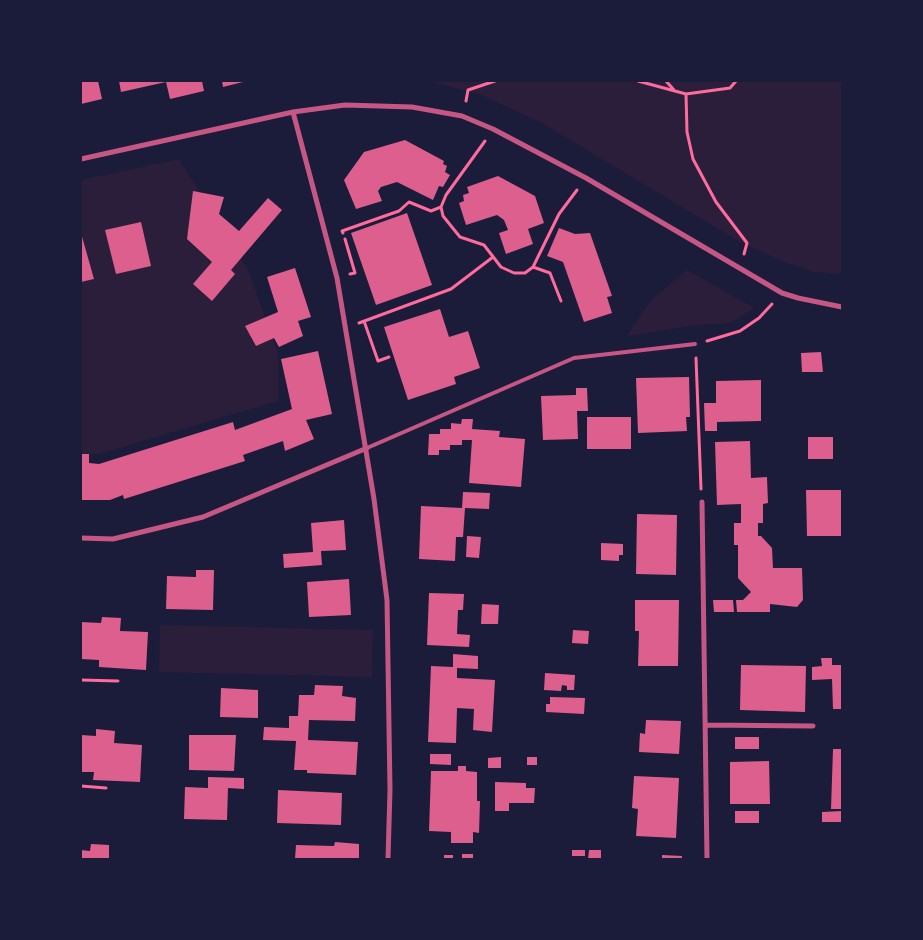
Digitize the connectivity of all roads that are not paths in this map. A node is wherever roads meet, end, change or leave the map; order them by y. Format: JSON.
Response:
{"nodes":[{"id":1,"x":293,"y":112,"type":"junction"},
{"id":2,"x":81,"y":159,"type":"edge"},
{"id":3,"x":842,"y":307,"type":"edge"},
{"id":4,"x":695,"y":344,"type":"road end"},
{"id":5,"x":368,"y":448,"type":"junction"},
{"id":6,"x":702,"y":502,"type":"road end"},
{"id":7,"x":81,"y":538,"type":"edge"},
{"id":8,"x":706,"y":725,"type":"junction"},
{"id":9,"x":814,"y":726,"type":"dead end"},
{"id":10,"x":388,"y":859,"type":"edge"},
{"id":11,"x":707,"y":859,"type":"edge"}],
"edges":[{"from":1,"to":2,"type":"street"},
{"from":1,"to":3,"type":"street"},
{"from":1,"to":5,"type":"street"},
{"from":4,"to":5,"type":"lane"},
{"from":5,"to":7,"type":"street"},
{"from":5,"to":10,"type":"street"},
{"from":6,"to":8,"type":"street"},
{"from":8,"to":9,"type":"street"},
{"from":8,"to":11,"type":"street"}]}
